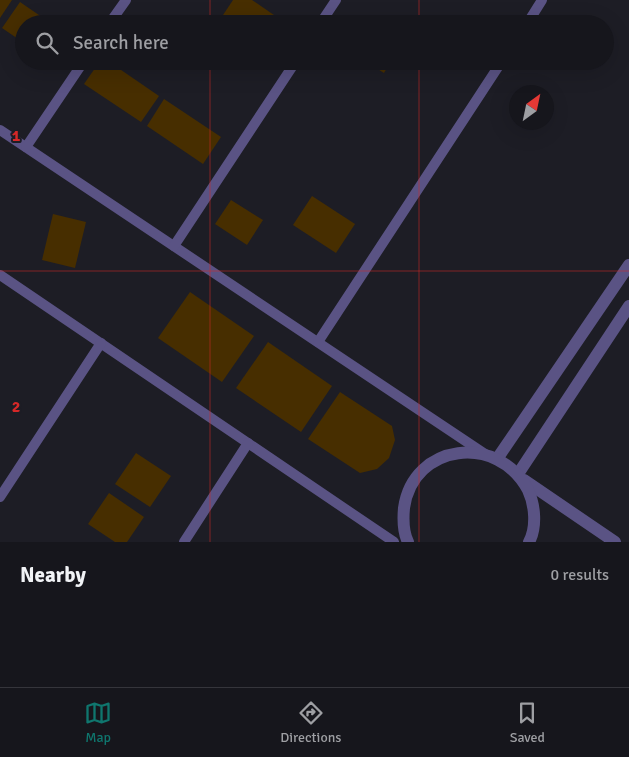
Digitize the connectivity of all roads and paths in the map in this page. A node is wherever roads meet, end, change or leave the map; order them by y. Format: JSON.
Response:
{"nodes":[{"id":1,"x":126,"y":0,"type":"edge"},
{"id":2,"x":336,"y":0,"type":"edge"},
{"id":3,"x":542,"y":0,"type":"edge"},
{"id":4,"x":116,"y":15,"type":"edge"},
{"id":5,"x":326,"y":15,"type":"edge"},
{"id":6,"x":533,"y":15,"type":"edge"},
{"id":7,"x":78,"y":70,"type":"edge"},
{"id":8,"x":290,"y":70,"type":"edge"},
{"id":9,"x":496,"y":70,"type":"edge"},
{"id":10,"x":0,"y":130,"type":"edge"},
{"id":11,"x":26,"y":147,"type":"junction"},
{"id":12,"x":174,"y":246,"type":"junction"},
{"id":13,"x":629,"y":265,"type":"edge"},
{"id":14,"x":0,"y":275,"type":"edge"},
{"id":15,"x":629,"y":306,"type":"edge"},
{"id":16,"x":318,"y":342,"type":"junction"},
{"id":17,"x":100,"y":343,"type":"junction"},
{"id":18,"x":248,"y":443,"type":"junction"},
{"id":19,"x":492,"y":457,"type":"junction"},
{"id":20,"x":520,"y":477,"type":"junction"},
{"id":21,"x":0,"y":497,"type":"edge"},
{"id":22,"x":184,"y":542,"type":"edge"},
{"id":23,"x":394,"y":542,"type":"edge"},
{"id":24,"x":408,"y":542,"type":"edge"},
{"id":25,"x":529,"y":542,"type":"edge"},
{"id":26,"x":614,"y":542,"type":"edge"}],
"edges":[{"from":1,"to":4,"type":"street"},
{"from":2,"to":5,"type":"street"},
{"from":3,"to":6,"type":"street"},
{"from":7,"to":11,"type":"street"},
{"from":8,"to":12,"type":"street"},
{"from":9,"to":16,"type":"street"},
{"from":10,"to":11,"type":"street"},
{"from":11,"to":12,"type":"street"},
{"from":12,"to":16,"type":"street"},
{"from":13,"to":19,"type":"street"},
{"from":14,"to":17,"type":"street"},
{"from":15,"to":20,"type":"street"},
{"from":16,"to":19,"type":"street"},
{"from":17,"to":18,"type":"street"},
{"from":17,"to":21,"type":"street"},
{"from":18,"to":22,"type":"street"},
{"from":18,"to":23,"type":"street"},
{"from":19,"to":20,"type":"street"},
{"from":19,"to":24,"type":"street"},
{"from":20,"to":25,"type":"street"},
{"from":20,"to":26,"type":"street"}]}
